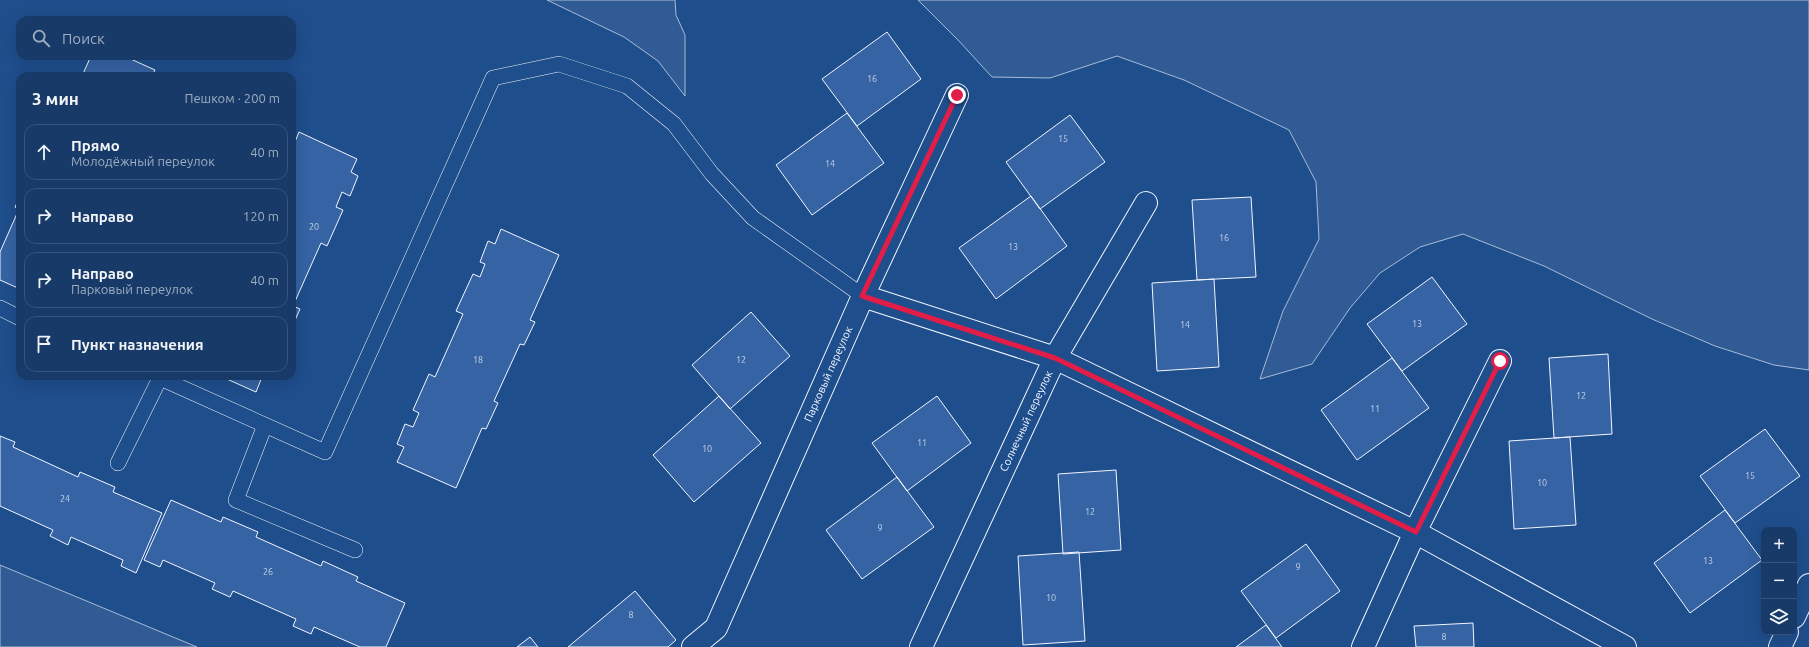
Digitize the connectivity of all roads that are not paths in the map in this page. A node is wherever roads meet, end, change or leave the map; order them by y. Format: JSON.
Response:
{"nodes":[{"id":1,"x":957,"y":95,"type":"dead end"},
{"id":2,"x":1146,"y":203,"type":"dead end"},
{"id":3,"x":862,"y":296,"type":"junction"},
{"id":4,"x":0,"y":308,"type":"edge"},
{"id":5,"x":16,"y":316,"type":"edge"},
{"id":6,"x":1055,"y":358,"type":"junction"},
{"id":7,"x":1500,"y":361,"type":"dead end"},
{"id":8,"x":158,"y":380,"type":"edge"},
{"id":9,"x":166,"y":380,"type":"edge"},
{"id":10,"x":265,"y":425,"type":"junction"},
{"id":11,"x":118,"y":463,"type":"dead end"},
{"id":12,"x":1416,"y":532,"type":"junction"},
{"id":13,"x":355,"y":550,"type":"dead end"},
{"id":14,"x":1809,"y":584,"type":"edge"},
{"id":15,"x":1797,"y":610,"type":"edge"},
{"id":16,"x":1786,"y":635,"type":"edge"},
{"id":17,"x":693,"y":647,"type":"edge"},
{"id":18,"x":921,"y":647,"type":"edge"},
{"id":19,"x":1362,"y":647,"type":"edge"},
{"id":20,"x":1625,"y":647,"type":"edge"},
{"id":21,"x":1780,"y":647,"type":"edge"}],
"edges":[{"from":1,"to":3,"type":"street","name":"Парковый переулок"},
{"from":2,"to":6,"type":"street","name":"Солнечный переулок"},
{"from":3,"to":6,"type":"street"},
{"from":3,"to":10,"type":"lane"},
{"from":3,"to":17,"type":"street","name":"Парковый переулок"},
{"from":4,"to":5,"type":"lane"},
{"from":6,"to":12,"type":"street"},
{"from":6,"to":18,"type":"street","name":"Солнечный переулок"},
{"from":7,"to":12,"type":"street"},
{"from":8,"to":11,"type":"lane"},
{"from":9,"to":10,"type":"lane"},
{"from":10,"to":13,"type":"lane"},
{"from":12,"to":19,"type":"street"},
{"from":12,"to":20,"type":"street"},
{"from":14,"to":15,"type":"street"},
{"from":16,"to":21,"type":"street"}]}
